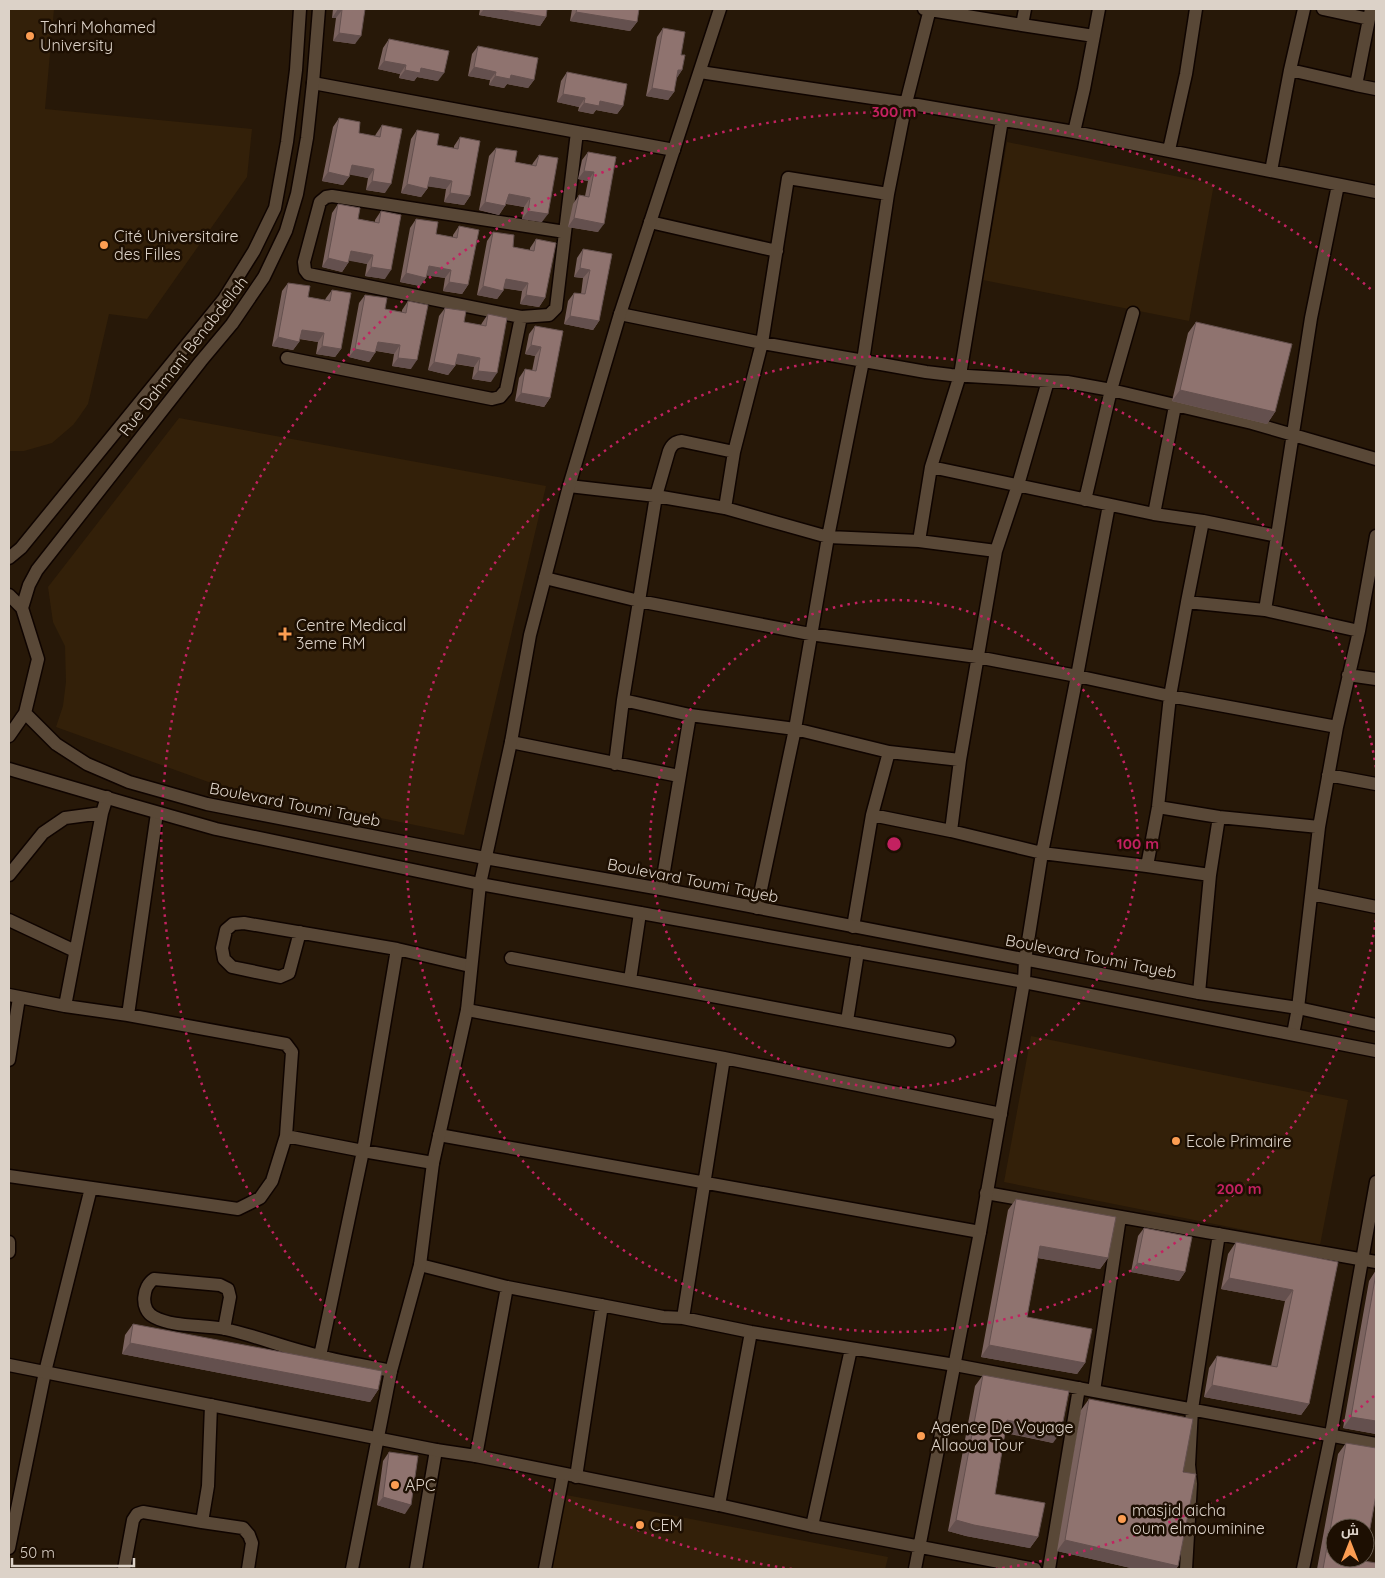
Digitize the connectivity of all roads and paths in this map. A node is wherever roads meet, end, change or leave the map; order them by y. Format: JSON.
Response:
{"nodes":[{"id":1,"x":300,"y":9,"type":"edge"},
{"id":2,"x":319,"y":9,"type":"edge"},
{"id":3,"x":720,"y":9,"type":"edge"},
{"id":4,"x":928,"y":9,"type":"edge"},
{"id":5,"x":1025,"y":9,"type":"edge"},
{"id":6,"x":1099,"y":9,"type":"edge"},
{"id":7,"x":1196,"y":9,"type":"edge"},
{"id":8,"x":1304,"y":9,"type":"edge"},
{"id":9,"x":1323,"y":9,"type":"edge"},
{"id":10,"x":1370,"y":14,"type":"edge"},
{"id":11,"x":1022,"y":25,"type":"junction"},
{"id":12,"x":1094,"y":36,"type":"junction"},
{"id":13,"x":1290,"y":70,"type":"junction"},
{"id":14,"x":700,"y":72,"type":"junction"},
{"id":15,"x":314,"y":83,"type":"junction"},
{"id":16,"x":1356,"y":85,"type":"junction"},
{"id":17,"x":1376,"y":89,"type":"edge"},
{"id":18,"x":906,"y":103,"type":"junction"},
{"id":19,"x":1002,"y":120,"type":"junction"},
{"id":20,"x":578,"y":132,"type":"junction"},
{"id":21,"x":1074,"y":132,"type":"junction"},
{"id":22,"x":674,"y":150,"type":"junction"},
{"id":23,"x":1169,"y":150,"type":"junction"},
{"id":24,"x":1272,"y":171,"type":"junction"},
{"id":25,"x":1338,"y":185,"type":"junction"},
{"id":26,"x":1376,"y":192,"type":"edge"},
{"id":27,"x":888,"y":194,"type":"junction"},
{"id":28,"x":650,"y":222,"type":"junction"},
{"id":29,"x":565,"y":232,"type":"junction"},
{"id":30,"x":777,"y":251,"type":"junction"},
{"id":31,"x":1133,"y":313,"type":"dead end"},
{"id":32,"x":620,"y":314,"type":"junction"},
{"id":33,"x":521,"y":317,"type":"junction"},
{"id":34,"x":762,"y":343,"type":"junction"},
{"id":35,"x":287,"y":358,"type":"dead end"},
{"id":36,"x":863,"y":361,"type":"junction"},
{"id":37,"x":960,"y":375,"type":"junction"},
{"id":38,"x":1048,"y":381,"type":"junction"},
{"id":39,"x":1112,"y":390,"type":"junction"},
{"id":40,"x":1175,"y":406,"type":"junction"},
{"id":41,"x":1293,"y":436,"type":"junction"},
{"id":42,"x":734,"y":452,"type":"junction"},
{"id":43,"x":1376,"y":459,"type":"edge"},
{"id":44,"x":931,"y":467,"type":"junction"},
{"id":45,"x":1018,"y":485,"type":"junction"},
{"id":46,"x":569,"y":486,"type":"junction"},
{"id":47,"x":656,"y":496,"type":"junction"},
{"id":48,"x":1085,"y":500,"type":"junction"},
{"id":49,"x":1109,"y":505,"type":"junction"},
{"id":50,"x":724,"y":508,"type":"junction"},
{"id":51,"x":1154,"y":514,"type":"junction"},
{"id":52,"x":1203,"y":521,"type":"junction"},
{"id":53,"x":828,"y":536,"type":"junction"},
{"id":54,"x":1277,"y":536,"type":"junction"},
{"id":55,"x":1376,"y":536,"type":"edge"},
{"id":56,"x":919,"y":541,"type":"junction"},
{"id":57,"x":996,"y":551,"type":"junction"},
{"id":58,"x":9,"y":558,"type":"edge"},
{"id":59,"x":545,"y":578,"type":"junction"},
{"id":60,"x":9,"y":595,"type":"edge"},
{"id":61,"x":639,"y":601,"type":"junction"},
{"id":62,"x":1187,"y":602,"type":"junction"},
{"id":63,"x":22,"y":608,"type":"junction"},
{"id":64,"x":1265,"y":610,"type":"junction"},
{"id":65,"x":1358,"y":631,"type":"junction"},
{"id":66,"x":810,"y":634,"type":"junction"},
{"id":67,"x":977,"y":658,"type":"junction"},
{"id":68,"x":1348,"y":675,"type":"junction"},
{"id":69,"x":1077,"y":676,"type":"junction"},
{"id":70,"x":1376,"y":679,"type":"edge"},
{"id":71,"x":1170,"y":696,"type":"junction"},
{"id":72,"x":623,"y":700,"type":"junction"},
{"id":73,"x":25,"y":713,"type":"junction"},
{"id":74,"x":690,"y":715,"type":"junction"},
{"id":75,"x":1337,"y":727,"type":"junction"},
{"id":76,"x":795,"y":729,"type":"junction"},
{"id":77,"x":9,"y":736,"type":"edge"},
{"id":78,"x":511,"y":742,"type":"junction"},
{"id":79,"x":889,"y":752,"type":"junction"},
{"id":80,"x":960,"y":760,"type":"junction"},
{"id":81,"x":615,"y":764,"type":"junction"},
{"id":82,"x":9,"y":768,"type":"edge"},
{"id":83,"x":1328,"y":775,"type":"junction"},
{"id":84,"x":679,"y":776,"type":"junction"},
{"id":85,"x":1376,"y":784,"type":"edge"},
{"id":86,"x":107,"y":797,"type":"junction"},
{"id":87,"x":1158,"y":806,"type":"junction"},
{"id":88,"x":157,"y":812,"type":"junction"},
{"id":89,"x":102,"y":813,"type":"junction"},
{"id":90,"x":872,"y":815,"type":"junction"},
{"id":91,"x":1219,"y":817,"type":"junction"},
{"id":92,"x":1319,"y":827,"type":"junction"},
{"id":93,"x":951,"y":831,"type":"junction"},
{"id":94,"x":1042,"y":852,"type":"junction"},
{"id":95,"x":485,"y":858,"type":"junction"},
{"id":96,"x":1147,"y":866,"type":"junction"},
{"id":97,"x":1210,"y":875,"type":"junction"},
{"id":98,"x":9,"y":876,"type":"edge"},
{"id":99,"x":480,"y":884,"type":"junction"},
{"id":100,"x":661,"y":889,"type":"junction"},
{"id":101,"x":1312,"y":894,"type":"junction"},
{"id":102,"x":1376,"y":907,"type":"edge"},
{"id":103,"x":757,"y":908,"type":"junction"},
{"id":104,"x":640,"y":913,"type":"junction"},
{"id":105,"x":9,"y":920,"type":"edge"},
{"id":106,"x":853,"y":927,"type":"junction"},
{"id":107,"x":300,"y":932,"type":"junction"},
{"id":108,"x":397,"y":949,"type":"junction"},
{"id":109,"x":75,"y":951,"type":"junction"},
{"id":110,"x":858,"y":952,"type":"junction"},
{"id":111,"x":511,"y":958,"type":"dead end"},
{"id":112,"x":1025,"y":960,"type":"junction"},
{"id":113,"x":470,"y":966,"type":"junction"},
{"id":114,"x":630,"y":980,"type":"junction"},
{"id":115,"x":1024,"y":982,"type":"junction"},
{"id":116,"x":1200,"y":993,"type":"junction"},
{"id":117,"x":14,"y":997,"type":"edge"},
{"id":118,"x":65,"y":1006,"type":"junction"},
{"id":119,"x":1298,"y":1008,"type":"junction"},
{"id":120,"x":467,"y":1010,"type":"junction"},
{"id":121,"x":128,"y":1015,"type":"junction"},
{"id":122,"x":846,"y":1021,"type":"junction"},
{"id":123,"x":1376,"y":1025,"type":"edge"},
{"id":124,"x":1292,"y":1034,"type":"junction"},
{"id":125,"x":949,"y":1041,"type":"dead end"},
{"id":126,"x":1376,"y":1051,"type":"edge"},
{"id":127,"x":724,"y":1058,"type":"junction"},
{"id":128,"x":9,"y":1060,"type":"edge"},
{"id":129,"x":1001,"y":1114,"type":"junction"},
{"id":130,"x":439,"y":1135,"type":"junction"},
{"id":131,"x":286,"y":1136,"type":"junction"},
{"id":132,"x":363,"y":1151,"type":"junction"},
{"id":133,"x":432,"y":1163,"type":"junction"},
{"id":134,"x":9,"y":1176,"type":"edge"},
{"id":135,"x":704,"y":1182,"type":"junction"},
{"id":136,"x":1376,"y":1182,"type":"edge"},
{"id":137,"x":91,"y":1188,"type":"junction"},
{"id":138,"x":986,"y":1193,"type":"junction"},
{"id":139,"x":1120,"y":1217,"type":"junction"},
{"id":140,"x":980,"y":1232,"type":"junction"},
{"id":141,"x":1219,"y":1234,"type":"junction"},
{"id":142,"x":9,"y":1242,"type":"edge"},
{"id":143,"x":9,"y":1252,"type":"edge"},
{"id":144,"x":1362,"y":1259,"type":"junction"},
{"id":145,"x":1376,"y":1262,"type":"edge"},
{"id":146,"x":420,"y":1265,"type":"junction"},
{"id":147,"x":507,"y":1287,"type":"junction"},
{"id":148,"x":602,"y":1305,"type":"junction"},
{"id":149,"x":683,"y":1318,"type":"junction"},
{"id":150,"x":224,"y":1329,"type":"junction"},
{"id":151,"x":751,"y":1332,"type":"junction"},
{"id":152,"x":851,"y":1349,"type":"junction"},
{"id":153,"x":320,"y":1356,"type":"junction"},
{"id":154,"x":9,"y":1365,"type":"edge"},
{"id":155,"x":955,"y":1366,"type":"junction"},
{"id":156,"x":391,"y":1371,"type":"junction"},
{"id":157,"x":45,"y":1372,"type":"junction"},
{"id":158,"x":1080,"y":1388,"type":"junction"},
{"id":159,"x":1094,"y":1391,"type":"junction"},
{"id":160,"x":211,"y":1405,"type":"junction"},
{"id":161,"x":1192,"y":1409,"type":"junction"},
{"id":162,"x":1331,"y":1434,"type":"junction"},
{"id":163,"x":377,"y":1438,"type":"junction"},
{"id":164,"x":1376,"y":1444,"type":"edge"},
{"id":165,"x":436,"y":1450,"type":"junction"},
{"id":166,"x":476,"y":1456,"type":"junction"},
{"id":167,"x":570,"y":1476,"type":"junction"},
{"id":168,"x":719,"y":1505,"type":"junction"},
{"id":169,"x":202,"y":1522,"type":"junction"},
{"id":170,"x":812,"y":1526,"type":"junction"},
{"id":171,"x":920,"y":1546,"type":"junction"},
{"id":172,"x":9,"y":1548,"type":"edge"},
{"id":173,"x":124,"y":1569,"type":"edge"},
{"id":174,"x":248,"y":1569,"type":"edge"},
{"id":175,"x":352,"y":1569,"type":"edge"},
{"id":176,"x":416,"y":1569,"type":"edge"},
{"id":177,"x":545,"y":1569,"type":"edge"},
{"id":178,"x":914,"y":1569,"type":"edge"},
{"id":179,"x":1035,"y":1569,"type":"edge"},
{"id":180,"x":1049,"y":1569,"type":"edge"},
{"id":181,"x":1186,"y":1569,"type":"edge"},
{"id":182,"x":1303,"y":1569,"type":"edge"}],
"edges":[{"from":1,"to":58,"type":"street","name":"Rue Dahmani Benabdellah"},
{"from":2,"to":15,"type":"street","name":"Rue Dahmani Benabdellah"},
{"from":3,"to":14,"type":"street"},
{"from":4,"to":11,"type":"street"},
{"from":4,"to":18,"type":"street"},
{"from":5,"to":11,"type":"street"},
{"from":6,"to":12,"type":"street"},
{"from":7,"to":23,"type":"street"},
{"from":8,"to":13,"type":"street"},
{"from":9,"to":10,"type":"street"},
{"from":10,"to":16,"type":"street"},
{"from":11,"to":12,"type":"street"},
{"from":12,"to":21,"type":"street"},
{"from":13,"to":16,"type":"street"},
{"from":13,"to":24,"type":"street"},
{"from":14,"to":18,"type":"street"},
{"from":14,"to":22,"type":"street"},
{"from":15,"to":20,"type":"street"},
{"from":15,"to":63,"type":"street","name":"Rue Dahmani Benabdellah"},
{"from":16,"to":17,"type":"street"},
{"from":18,"to":19,"type":"street"},
{"from":18,"to":27,"type":"street"},
{"from":19,"to":21,"type":"street"},
{"from":19,"to":37,"type":"street"},
{"from":20,"to":22,"type":"street"},
{"from":20,"to":29,"type":"street"},
{"from":21,"to":23,"type":"street"},
{"from":22,"to":28,"type":"street"},
{"from":23,"to":24,"type":"street"},
{"from":24,"to":25,"type":"street"},
{"from":25,"to":26,"type":"street"},
{"from":25,"to":41,"type":"street"},
{"from":27,"to":30,"type":"street"},
{"from":27,"to":36,"type":"street"},
{"from":28,"to":30,"type":"street"},
{"from":28,"to":32,"type":"street"},
{"from":29,"to":33,"type":"street"},
{"from":29,"to":33,"type":"street"},
{"from":30,"to":34,"type":"street"},
{"from":31,"to":39,"type":"street"},
{"from":32,"to":34,"type":"street"},
{"from":32,"to":46,"type":"street"},
{"from":33,"to":35,"type":"street"},
{"from":34,"to":36,"type":"street"},
{"from":34,"to":42,"type":"street"},
{"from":36,"to":37,"type":"street"},
{"from":36,"to":53,"type":"street"},
{"from":37,"to":38,"type":"street"},
{"from":37,"to":44,"type":"street"},
{"from":38,"to":39,"type":"street"},
{"from":38,"to":45,"type":"street"},
{"from":39,"to":40,"type":"street"},
{"from":39,"to":48,"type":"street"},
{"from":40,"to":41,"type":"street"},
{"from":40,"to":51,"type":"street"},
{"from":41,"to":43,"type":"street"},
{"from":41,"to":54,"type":"street"},
{"from":42,"to":47,"type":"street"},
{"from":42,"to":50,"type":"street"},
{"from":44,"to":45,"type":"street"},
{"from":44,"to":56,"type":"street"},
{"from":45,"to":48,"type":"street"},
{"from":45,"to":57,"type":"street"},
{"from":46,"to":47,"type":"street"},
{"from":46,"to":59,"type":"street"},
{"from":47,"to":50,"type":"street"},
{"from":47,"to":61,"type":"street"},
{"from":48,"to":49,"type":"street"},
{"from":49,"to":51,"type":"street"},
{"from":49,"to":69,"type":"street"},
{"from":50,"to":53,"type":"street"},
{"from":51,"to":52,"type":"street"},
{"from":52,"to":54,"type":"street"},
{"from":52,"to":62,"type":"street"},
{"from":53,"to":56,"type":"street"},
{"from":53,"to":66,"type":"street"},
{"from":54,"to":64,"type":"street"},
{"from":55,"to":65,"type":"street"},
{"from":56,"to":57,"type":"street"},
{"from":57,"to":67,"type":"street"},
{"from":59,"to":61,"type":"street"},
{"from":59,"to":78,"type":"street"},
{"from":60,"to":63,"type":"street"},
{"from":61,"to":66,"type":"street"},
{"from":61,"to":72,"type":"street"},
{"from":62,"to":64,"type":"street"},
{"from":62,"to":71,"type":"street"},
{"from":63,"to":73,"type":"street"},
{"from":64,"to":65,"type":"street"},
{"from":65,"to":68,"type":"street"},
{"from":66,"to":67,"type":"street"},
{"from":66,"to":76,"type":"street"},
{"from":67,"to":69,"type":"street"},
{"from":67,"to":80,"type":"street"},
{"from":68,"to":70,"type":"street"},
{"from":68,"to":75,"type":"street"},
{"from":69,"to":71,"type":"street"},
{"from":69,"to":94,"type":"street"},
{"from":71,"to":75,"type":"street"},
{"from":71,"to":87,"type":"street"},
{"from":72,"to":74,"type":"street"},
{"from":72,"to":81,"type":"street"},
{"from":73,"to":77,"type":"street"},
{"from":73,"to":95,"type":"street","name":"Boulevard Toumi Tayeb"},
{"from":74,"to":76,"type":"street"},
{"from":74,"to":84,"type":"street"},
{"from":75,"to":83,"type":"street"},
{"from":76,"to":79,"type":"street"},
{"from":76,"to":103,"type":"street"},
{"from":78,"to":81,"type":"street"},
{"from":78,"to":95,"type":"street"},
{"from":79,"to":80,"type":"street"},
{"from":79,"to":90,"type":"street"},
{"from":80,"to":93,"type":"street"},
{"from":81,"to":84,"type":"street"},
{"from":82,"to":86,"type":"street"},
{"from":83,"to":85,"type":"street"},
{"from":83,"to":92,"type":"street"},
{"from":84,"to":100,"type":"street"},
{"from":86,"to":88,"type":"street"},
{"from":86,"to":89,"type":"street"},
{"from":87,"to":91,"type":"street"},
{"from":87,"to":96,"type":"street"},
{"from":88,"to":99,"type":"street"},
{"from":88,"to":121,"type":"street"},
{"from":89,"to":98,"type":"street"},
{"from":89,"to":109,"type":"street"},
{"from":90,"to":93,"type":"street"},
{"from":90,"to":106,"type":"street"},
{"from":91,"to":92,"type":"street"},
{"from":91,"to":97,"type":"street"},
{"from":92,"to":101,"type":"street"},
{"from":93,"to":94,"type":"street"},
{"from":94,"to":96,"type":"street"},
{"from":94,"to":112,"type":"street"},
{"from":95,"to":99,"type":"street"},
{"from":95,"to":100,"type":"street","name":"Boulevard Toumi Tayeb"},
{"from":96,"to":97,"type":"street"},
{"from":97,"to":116,"type":"street"},
{"from":99,"to":104,"type":"street"},
{"from":99,"to":113,"type":"street"},
{"from":100,"to":103,"type":"street","name":"Boulevard Toumi Tayeb"},
{"from":101,"to":102,"type":"street"},
{"from":101,"to":119,"type":"street"},
{"from":103,"to":106,"type":"street","name":"Boulevard Toumi Tayeb"},
{"from":104,"to":110,"type":"street"},
{"from":104,"to":114,"type":"street"},
{"from":105,"to":109,"type":"street"},
{"from":106,"to":112,"type":"street","name":"Boulevard Toumi Tayeb"},
{"from":107,"to":107,"type":"street"},
{"from":107,"to":108,"type":"street"},
{"from":108,"to":113,"type":"street"},
{"from":108,"to":132,"type":"street"},
{"from":109,"to":118,"type":"street"},
{"from":110,"to":115,"type":"street"},
{"from":110,"to":122,"type":"street"},
{"from":111,"to":114,"type":"street"},
{"from":112,"to":115,"type":"street"},
{"from":112,"to":116,"type":"street","name":"Boulevard Toumi Tayeb"},
{"from":113,"to":120,"type":"street"},
{"from":114,"to":122,"type":"street"},
{"from":115,"to":124,"type":"street"},
{"from":115,"to":129,"type":"street"},
{"from":116,"to":119,"type":"street","name":"Boulevard Toumi Tayeb"},
{"from":117,"to":118,"type":"street"},
{"from":117,"to":128,"type":"street"},
{"from":118,"to":121,"type":"street"},
{"from":119,"to":123,"type":"street","name":"Boulevard Toumi Tayeb"},
{"from":119,"to":124,"type":"street"},
{"from":120,"to":127,"type":"street"},
{"from":120,"to":130,"type":"street"},
{"from":121,"to":131,"type":"street"},
{"from":122,"to":125,"type":"street"},
{"from":124,"to":126,"type":"street"},
{"from":127,"to":129,"type":"street"},
{"from":127,"to":135,"type":"street"},
{"from":129,"to":138,"type":"street"},
{"from":130,"to":133,"type":"street"},
{"from":130,"to":135,"type":"street"},
{"from":131,"to":132,"type":"street"},
{"from":131,"to":137,"type":"street"},
{"from":132,"to":133,"type":"street"},
{"from":132,"to":153,"type":"street"},
{"from":133,"to":146,"type":"street"},
{"from":134,"to":137,"type":"street"},
{"from":135,"to":140,"type":"street"},
{"from":135,"to":149,"type":"street"},
{"from":136,"to":144,"type":"street"},
{"from":137,"to":157,"type":"street"},
{"from":138,"to":139,"type":"street"},
{"from":138,"to":140,"type":"street"},
{"from":139,"to":141,"type":"street"},
{"from":139,"to":159,"type":"street"},
{"from":140,"to":155,"type":"street"},
{"from":141,"to":144,"type":"street"},
{"from":141,"to":161,"type":"street"},
{"from":142,"to":143,"type":"street"},
{"from":144,"to":145,"type":"street"},
{"from":144,"to":162,"type":"street"},
{"from":146,"to":147,"type":"street"},
{"from":146,"to":156,"type":"street"},
{"from":147,"to":148,"type":"street"},
{"from":147,"to":166,"type":"street"},
{"from":148,"to":149,"type":"street"},
{"from":148,"to":167,"type":"street"},
{"from":149,"to":151,"type":"street"},
{"from":150,"to":150,"type":"street"},
{"from":150,"to":153,"type":"street"},
{"from":151,"to":152,"type":"street"},
{"from":151,"to":168,"type":"street"},
{"from":152,"to":155,"type":"street"},
{"from":152,"to":170,"type":"street"},
{"from":153,"to":156,"type":"street"},
{"from":154,"to":157,"type":"street"},
{"from":155,"to":158,"type":"street"},
{"from":155,"to":171,"type":"street"},
{"from":156,"to":163,"type":"street"},
{"from":157,"to":160,"type":"street"},
{"from":157,"to":172,"type":"street"},
{"from":158,"to":159,"type":"street"},
{"from":158,"to":180,"type":"street"},
{"from":159,"to":161,"type":"street"},
{"from":160,"to":163,"type":"street"},
{"from":160,"to":169,"type":"street"},
{"from":161,"to":162,"type":"street"},
{"from":161,"to":181,"type":"street"},
{"from":162,"to":164,"type":"street"},
{"from":162,"to":182,"type":"street"},
{"from":163,"to":165,"type":"street"},
{"from":163,"to":175,"type":"street"},
{"from":165,"to":166,"type":"street"},
{"from":165,"to":176,"type":"street"},
{"from":166,"to":167,"type":"street"},
{"from":167,"to":168,"type":"street"},
{"from":167,"to":177,"type":"street"},
{"from":168,"to":170,"type":"street"},
{"from":169,"to":173,"type":"street"},
{"from":169,"to":174,"type":"street"},
{"from":170,"to":171,"type":"street"},
{"from":171,"to":178,"type":"street"},
{"from":171,"to":179,"type":"street"}]}
